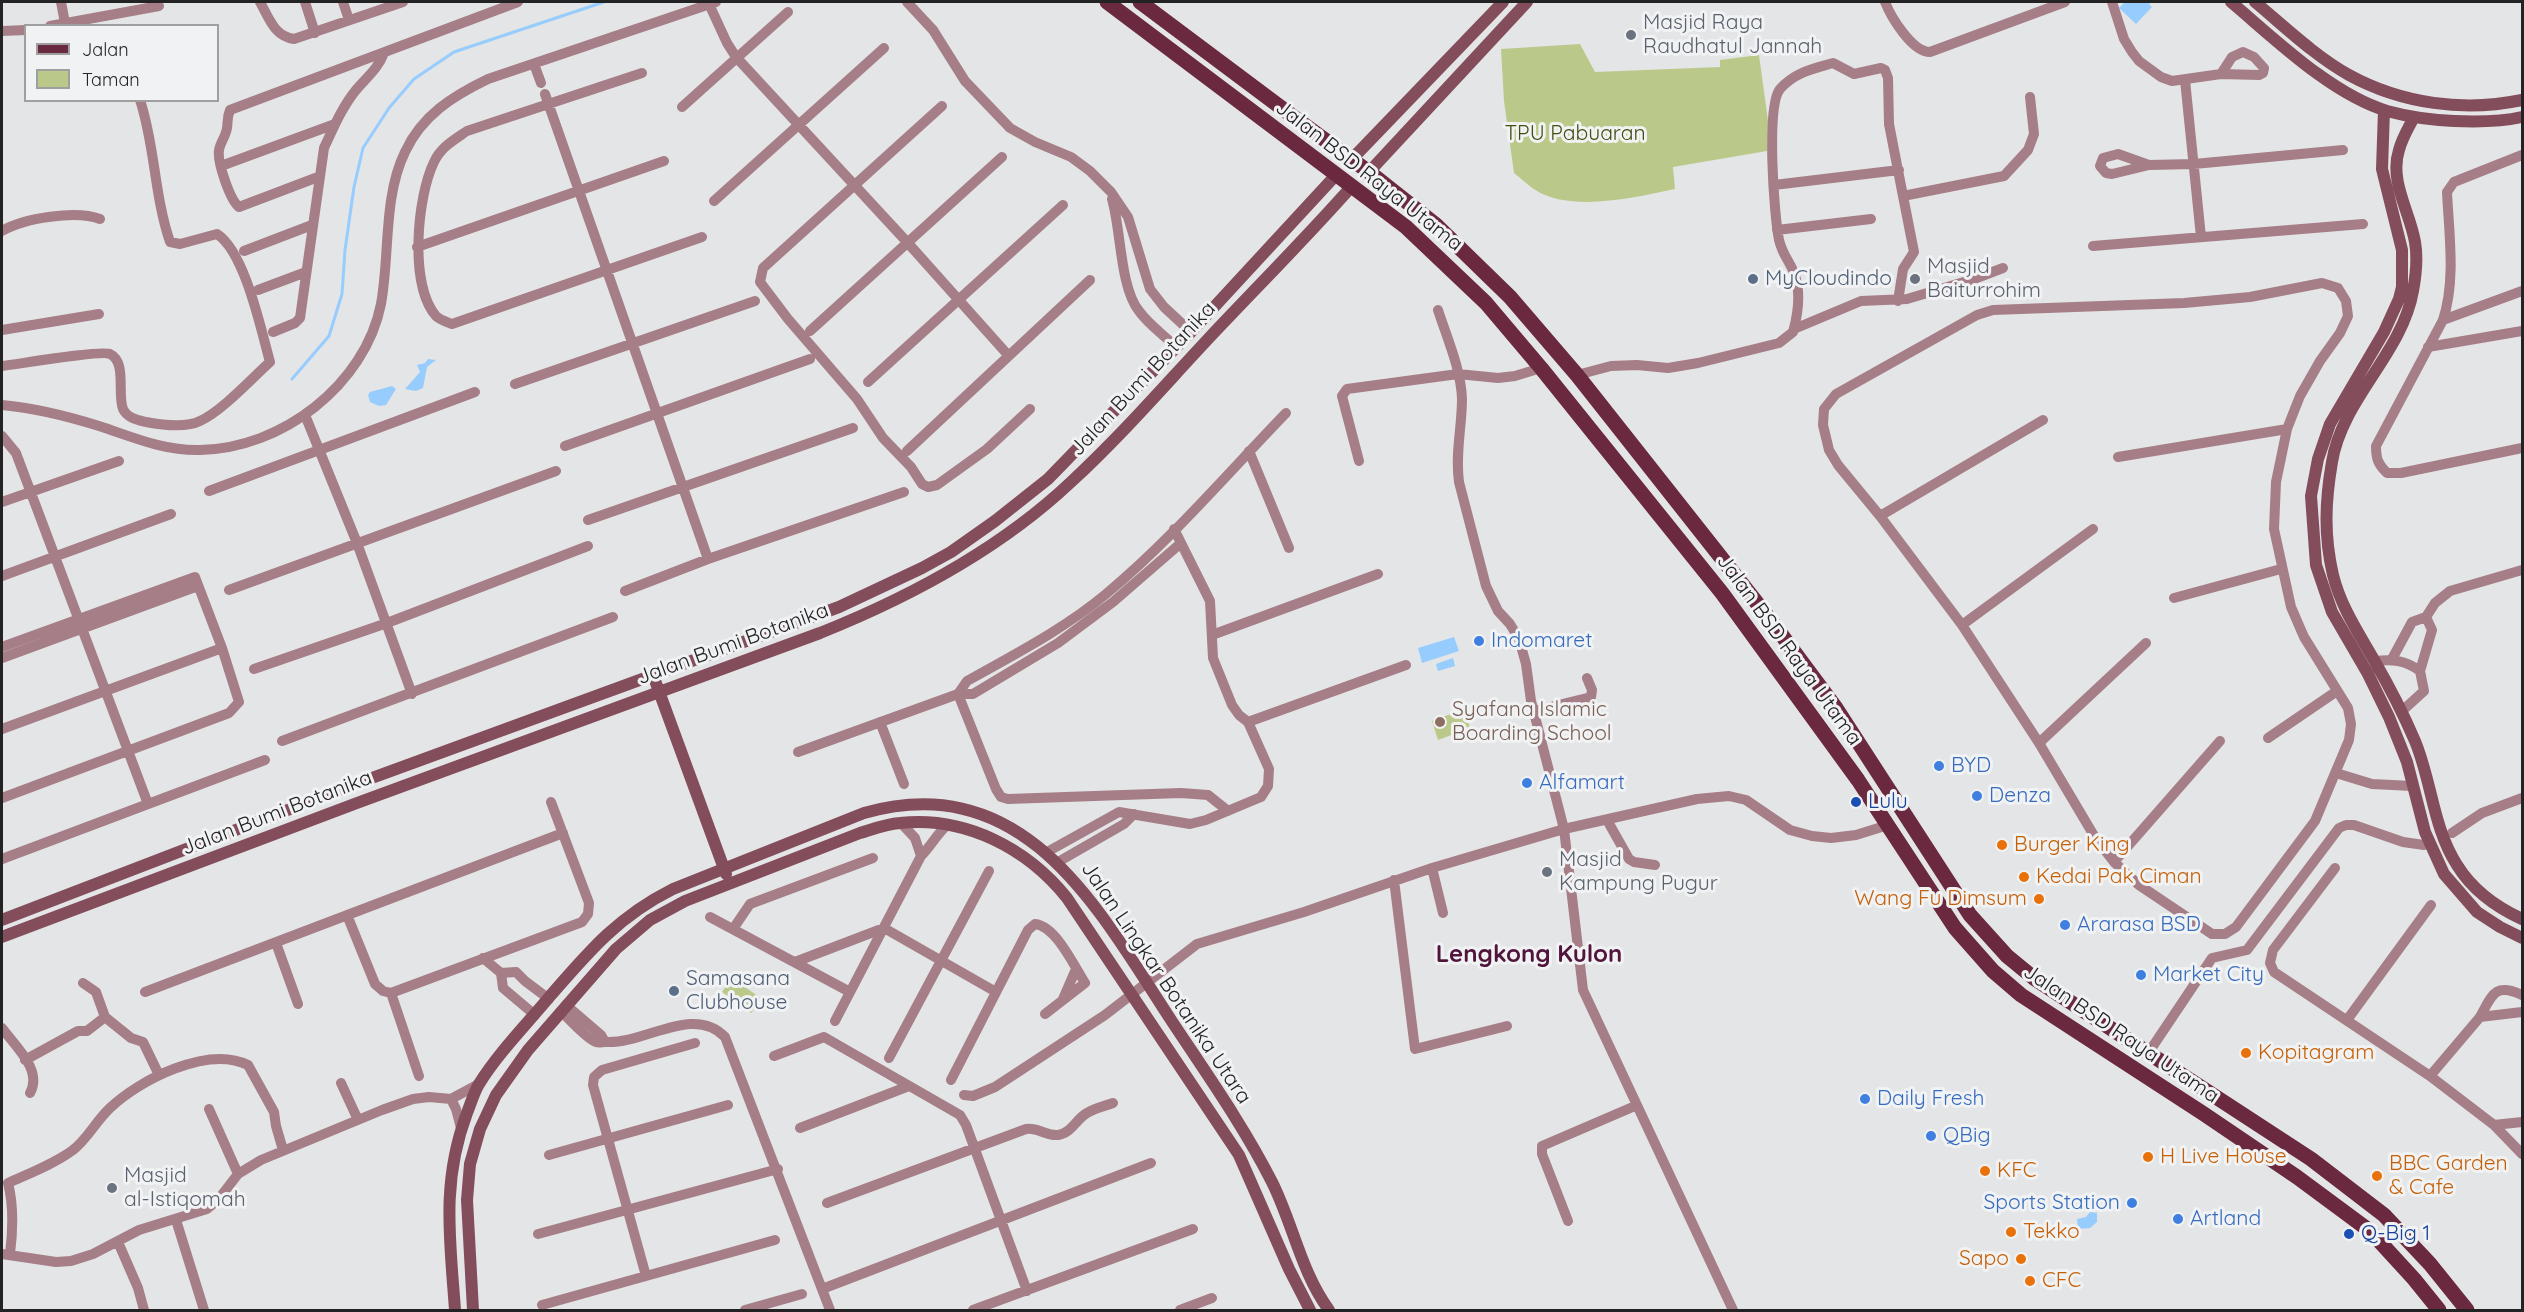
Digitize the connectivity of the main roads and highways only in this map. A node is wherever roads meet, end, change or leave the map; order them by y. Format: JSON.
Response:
{"nodes":[{"id":1,"x":1107,"y":2,"type":"edge"},
{"id":2,"x":1140,"y":2,"type":"edge"},
{"id":3,"x":1739,"y":578,"type":"junction"},
{"id":4,"x":1722,"y":592,"type":"junction"},
{"id":5,"x":2083,"y":1011,"type":"junction"},
{"id":6,"x":2072,"y":1030,"type":"junction"},
{"id":7,"x":2439,"y":1311,"type":"edge"},
{"id":8,"x":2467,"y":1311,"type":"edge"}],
"edges":[{"from":1,"to":4,"type":"main road","name":"Jalan BSD Raya Utama"},
{"from":2,"to":3,"type":"main road","name":"Jalan BSD Raya Utama"},
{"from":3,"to":4,"type":"main road"},
{"from":3,"to":5,"type":"main road","name":"Jalan BSD Raya Utama"},
{"from":4,"to":6,"type":"main road","name":"Jalan BSD Raya Utama"},
{"from":5,"to":6,"type":"main road"},
{"from":5,"to":8,"type":"main road","name":"Jalan BSD Raya Utama"},
{"from":6,"to":7,"type":"main road","name":"Jalan BSD Raya Utama"}]}
